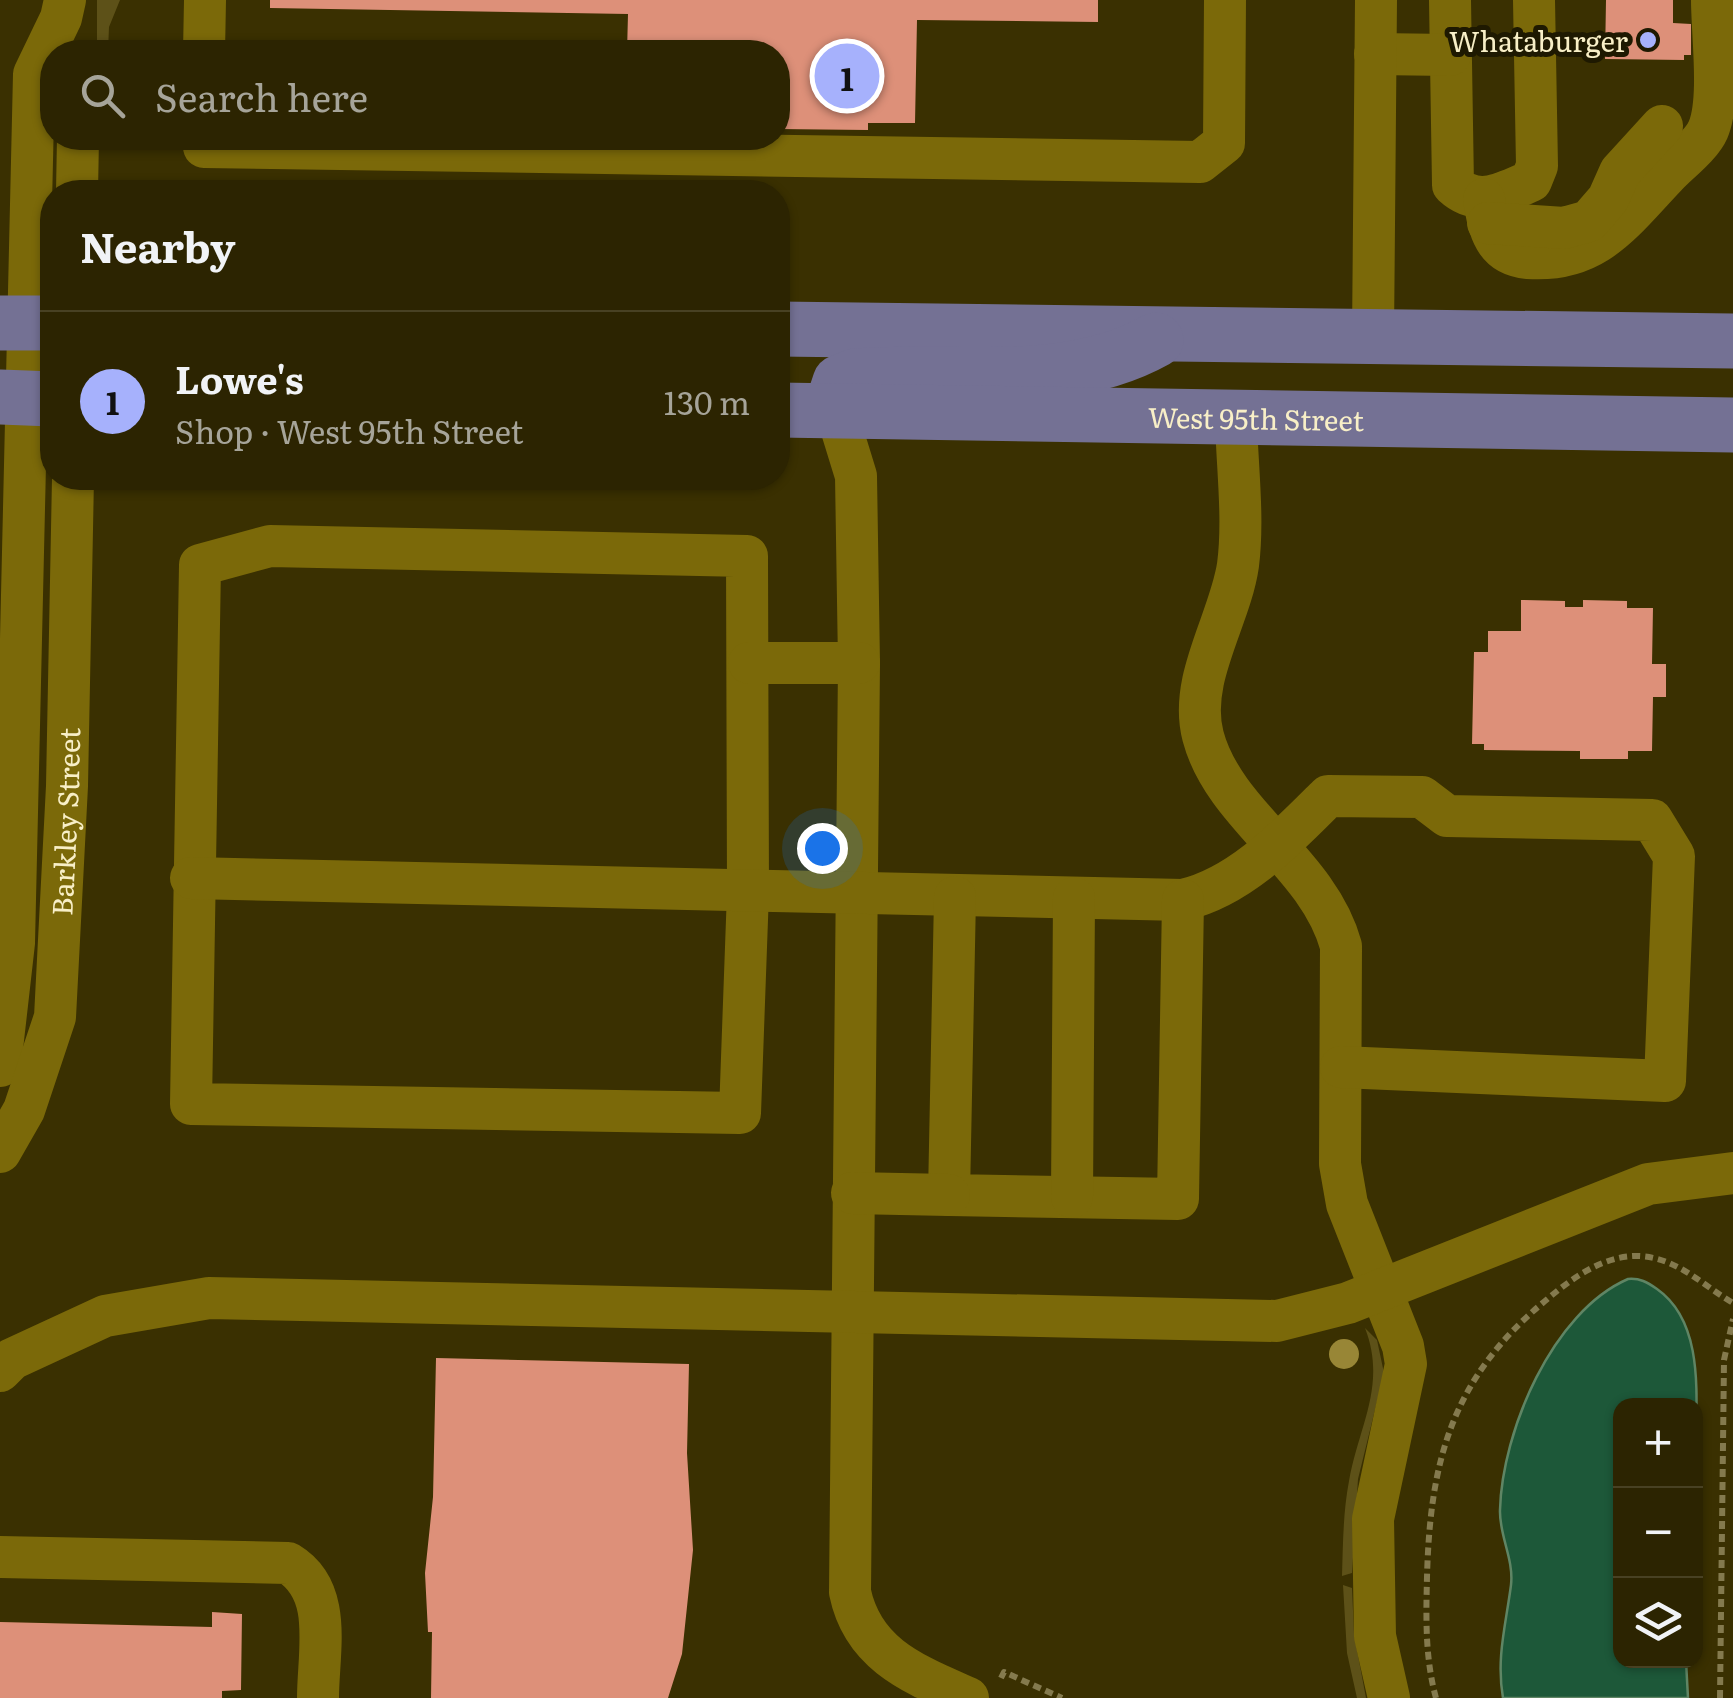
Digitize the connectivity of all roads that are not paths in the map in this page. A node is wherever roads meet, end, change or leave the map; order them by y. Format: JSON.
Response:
{"nodes":[{"id":1,"x":205,"y":0,"type":"edge"},
{"id":2,"x":1225,"y":0,"type":"edge"},
{"id":3,"x":1376,"y":0,"type":"edge"},
{"id":4,"x":1450,"y":0,"type":"edge"},
{"id":5,"x":1534,"y":0,"type":"edge"},
{"id":6,"x":1712,"y":0,"type":"edge"},
{"id":7,"x":204,"y":40,"type":"edge"},
{"id":8,"x":1375,"y":54,"type":"junction"},
{"id":9,"x":1450,"y":55,"type":"junction"},
{"id":10,"x":40,"y":64,"type":"edge"},
{"id":11,"x":1684,"y":110,"type":"junction"},
{"id":12,"x":78,"y":150,"type":"edge"},
{"id":13,"x":403,"y":150,"type":"edge"},
{"id":14,"x":77,"y":180,"type":"edge"},
{"id":15,"x":1486,"y":211,"type":"junction"},
{"id":16,"x":27,"y":323,"type":"edge"},
{"id":17,"x":790,"y":329,"type":"edge"},
{"id":18,"x":1171,"y":332,"type":"junction"},
{"id":19,"x":1372,"y":336,"type":"junction"},
{"id":20,"x":1733,"y":341,"type":"edge"},
{"id":21,"x":26,"y":398,"type":"edge"},
{"id":22,"x":790,"y":410,"type":"edge"},
{"id":23,"x":836,"y":411,"type":"junction"},
{"id":24,"x":1236,"y":419,"type":"junction"},
{"id":25,"x":1733,"y":425,"type":"edge"},
{"id":26,"x":73,"y":490,"type":"edge"},
{"id":27,"x":748,"y":663,"type":"junction"},
{"id":28,"x":859,"y":663,"type":"junction"},
{"id":29,"x":1278,"y":842,"type":"junction"},
{"id":30,"x":192,"y":878,"type":"junction"},
{"id":31,"x":748,"y":892,"type":"junction"},
{"id":32,"x":858,"y":894,"type":"junction"},
{"id":33,"x":956,"y":897,"type":"junction"},
{"id":34,"x":1074,"y":898,"type":"junction"},
{"id":35,"x":1183,"y":900,"type":"junction"},
{"id":36,"x":0,"y":1066,"type":"edge"},
{"id":37,"x":1341,"y":1068,"type":"junction"},
{"id":38,"x":0,"y":1152,"type":"edge"},
{"id":39,"x":1733,"y":1173,"type":"edge"},
{"id":40,"x":852,"y":1193,"type":"junction"},
{"id":41,"x":949,"y":1195,"type":"junction"},
{"id":42,"x":1072,"y":1197,"type":"junction"},
{"id":43,"x":1382,"y":1290,"type":"junction"},
{"id":44,"x":850,"y":1312,"type":"junction"},
{"id":45,"x":0,"y":1370,"type":"edge"},
{"id":46,"x":0,"y":1557,"type":"edge"},
{"id":47,"x":925,"y":1689,"type":"edge"},
{"id":48,"x":983,"y":1692,"type":"edge"},
{"id":49,"x":318,"y":1698,"type":"edge"},
{"id":50,"x":1389,"y":1698,"type":"edge"}],
"edges":[{"from":1,"to":7,"type":"street"},
{"from":2,"to":13,"type":"street"},
{"from":3,"to":8,"type":"street"},
{"from":4,"to":9,"type":"street"},
{"from":5,"to":15,"type":"street"},
{"from":6,"to":11,"type":"street"},
{"from":8,"to":9,"type":"street"},
{"from":8,"to":19,"type":"street"},
{"from":9,"to":15,"type":"street"},
{"from":10,"to":16,"type":"street","name":"Barkley Street"},
{"from":11,"to":15,"type":"street"},
{"from":11,"to":15,"type":"street"},
{"from":12,"to":14,"type":"street"},
{"from":16,"to":21,"type":"street","name":"Barkley Street"},
{"from":17,"to":18,"type":"main road"},
{"from":18,"to":19,"type":"main road"},
{"from":18,"to":23,"type":"main road"},
{"from":19,"to":20,"type":"main road"},
{"from":21,"to":36,"type":"street","name":"Barkley Street"},
{"from":22,"to":23,"type":"main road","name":"West 95th Street"},
{"from":23,"to":24,"type":"main road","name":"West 95th Street"},
{"from":23,"to":28,"type":"street"},
{"from":24,"to":25,"type":"main road","name":"West 95th Street"},
{"from":24,"to":29,"type":"street"},
{"from":26,"to":38,"type":"street","name":"Barkley Street"},
{"from":27,"to":28,"type":"street"},
{"from":27,"to":30,"type":"street"},
{"from":27,"to":31,"type":"street"},
{"from":28,"to":32,"type":"street"},
{"from":29,"to":35,"type":"street"},
{"from":29,"to":37,"type":"street"},
{"from":29,"to":37,"type":"street"},
{"from":30,"to":31,"type":"street"},
{"from":30,"to":31,"type":"street"},
{"from":31,"to":32,"type":"street"},
{"from":32,"to":33,"type":"street"},
{"from":32,"to":40,"type":"street"},
{"from":33,"to":34,"type":"street"},
{"from":33,"to":41,"type":"street"},
{"from":34,"to":35,"type":"street"},
{"from":34,"to":42,"type":"street"},
{"from":35,"to":42,"type":"street"},
{"from":37,"to":43,"type":"street"},
{"from":39,"to":43,"type":"street"},
{"from":40,"to":41,"type":"street"},
{"from":40,"to":44,"type":"street"},
{"from":41,"to":42,"type":"street"},
{"from":43,"to":44,"type":"street"},
{"from":43,"to":50,"type":"street"},
{"from":44,"to":45,"type":"street"},
{"from":44,"to":47,"type":"street"},
{"from":46,"to":49,"type":"street"},
{"from":47,"to":48,"type":"street"}]}
